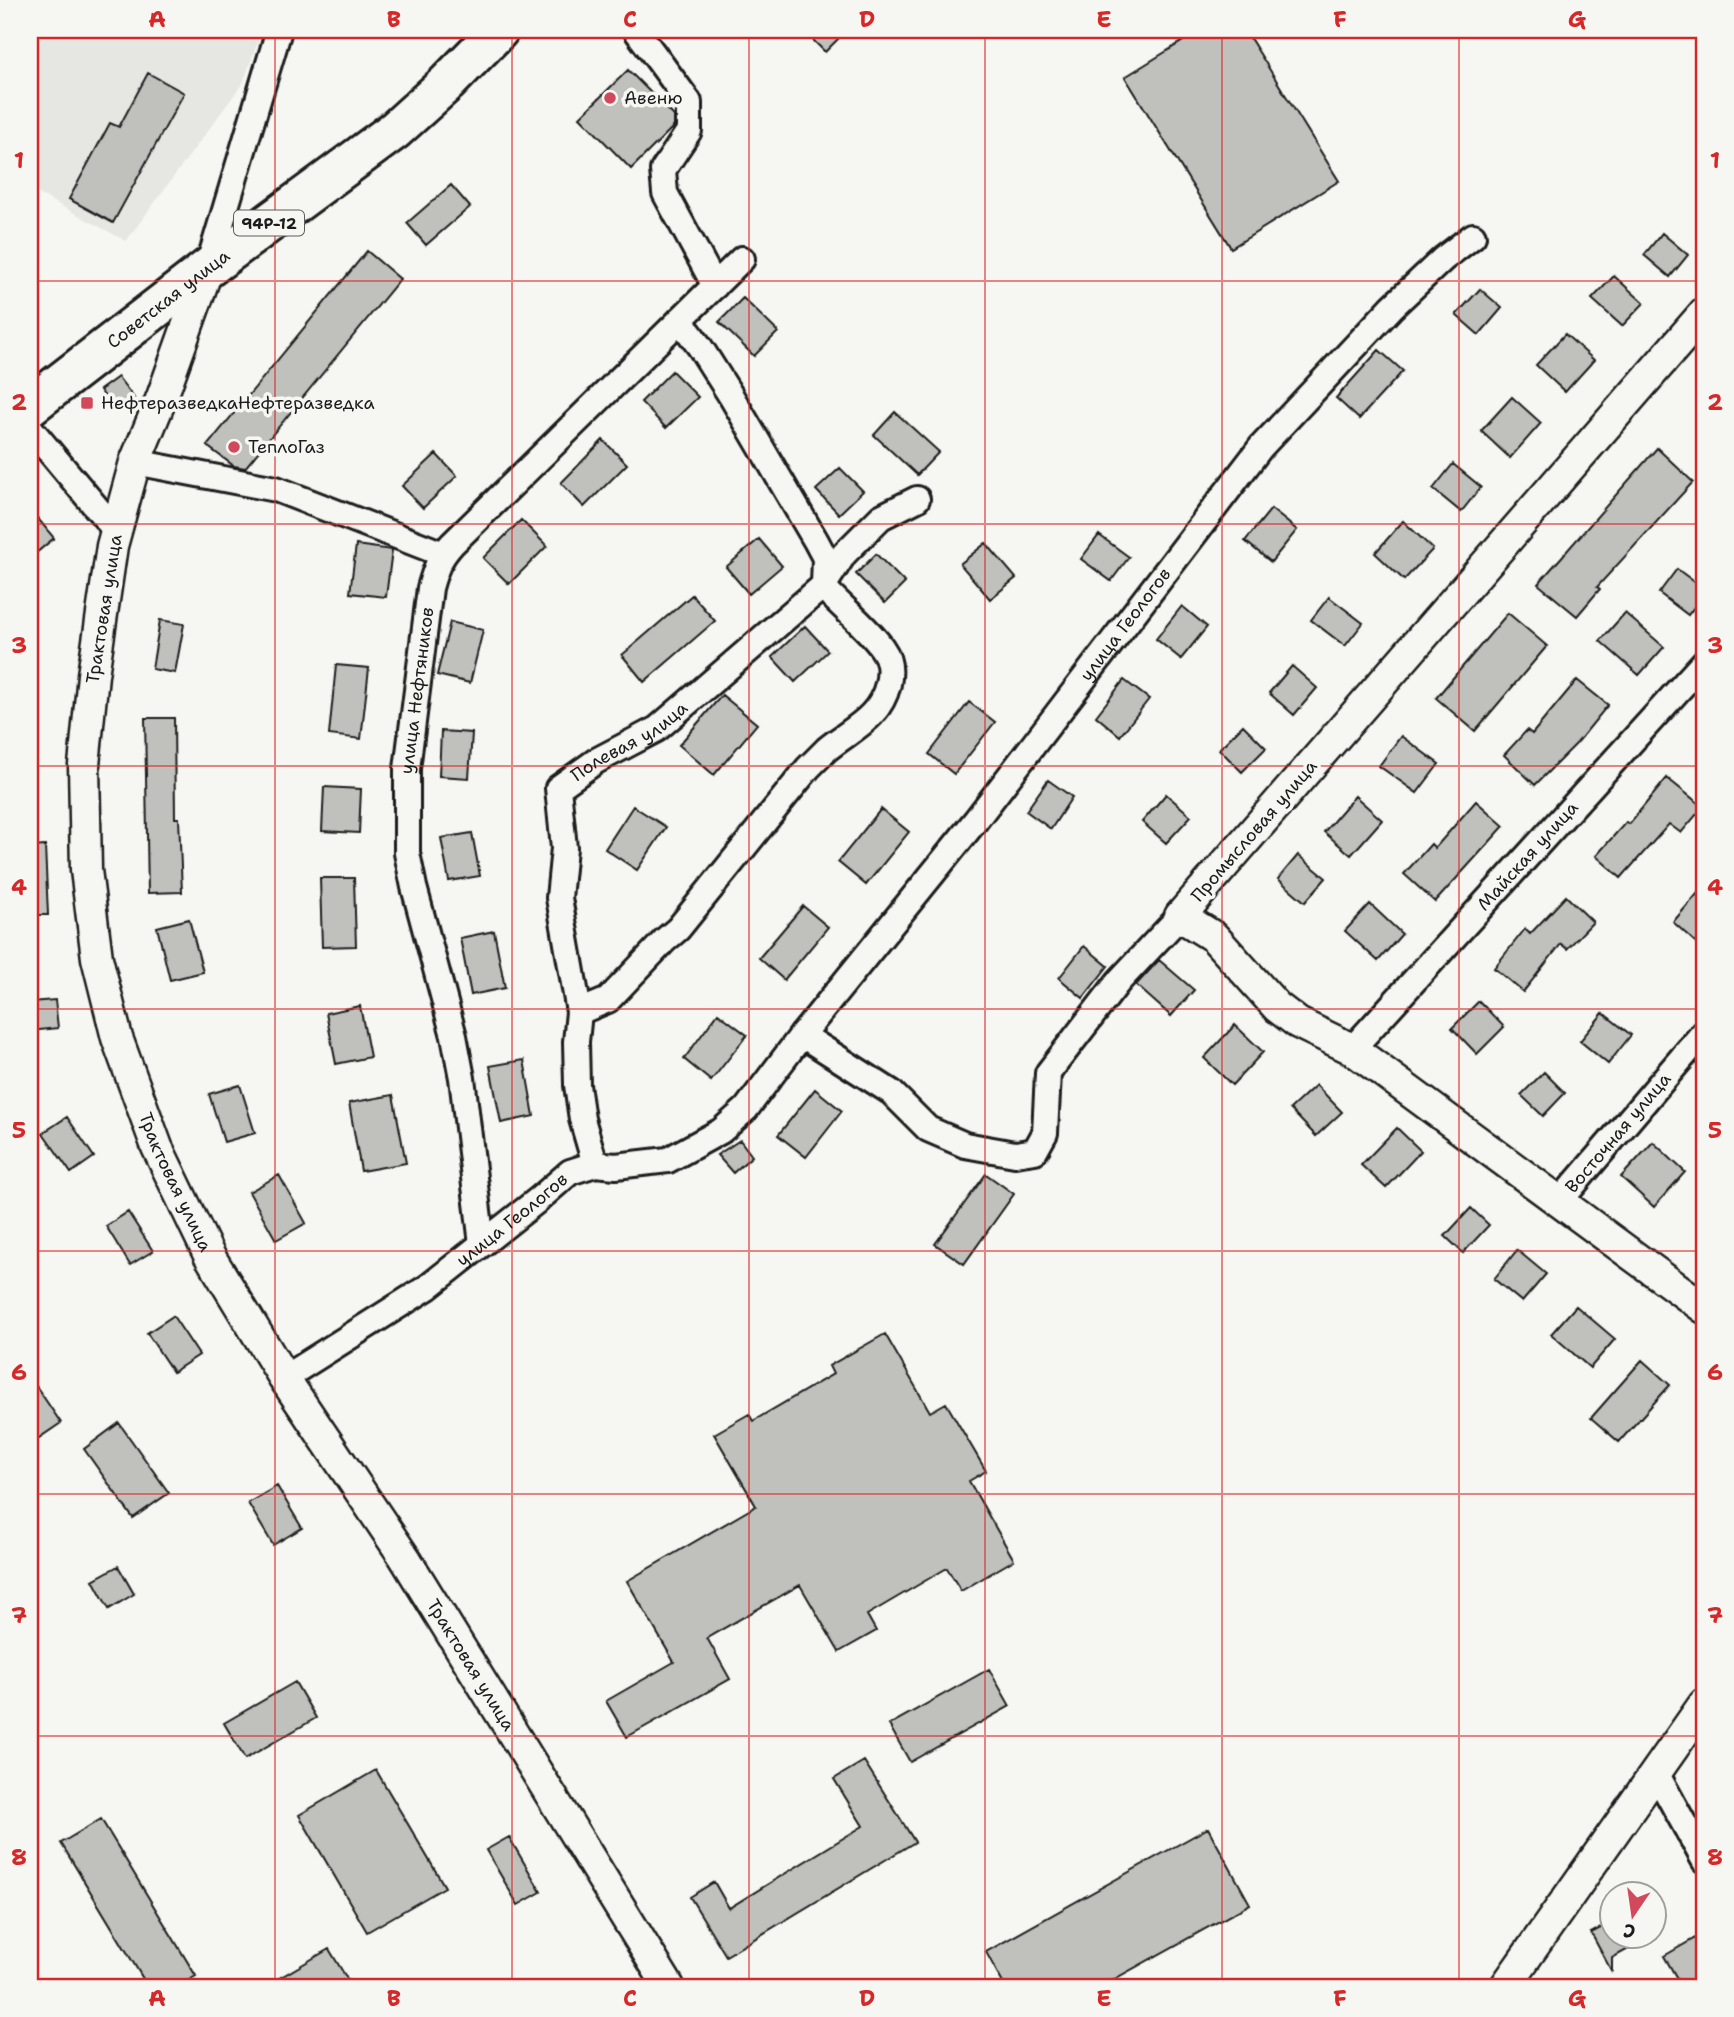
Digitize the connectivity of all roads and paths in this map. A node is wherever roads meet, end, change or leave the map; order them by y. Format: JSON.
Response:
{"nodes":[{"id":1,"x":279,"y":30,"type":"edge"},
{"id":2,"x":499,"y":30,"type":"edge"},
{"id":3,"x":636,"y":30,"type":"edge"},
{"id":4,"x":1473,"y":236,"type":"dead end"},
{"id":5,"x":742,"y":259,"type":"dead end"},
{"id":6,"x":208,"y":268,"type":"junction"},
{"id":7,"x":715,"y":286,"type":"junction"},
{"id":8,"x":1704,"y":313,"type":"edge"},
{"id":9,"x":680,"y":320,"type":"junction"},
{"id":10,"x":30,"y":406,"type":"edge"},
{"id":11,"x":30,"y":428,"type":"edge"},
{"id":12,"x":135,"y":462,"type":"junction"},
{"id":13,"x":918,"y":499,"type":"dead end"},
{"id":14,"x":116,"y":531,"type":"junction"},
{"id":15,"x":443,"y":554,"type":"junction"},
{"id":16,"x":824,"y":585,"type":"junction"},
{"id":17,"x":1704,"y":662,"type":"edge"},
{"id":18,"x":1180,"y":916,"type":"junction"},
{"id":19,"x":579,"y":1012,"type":"junction"},
{"id":20,"x":1704,"y":1032,"type":"edge"},
{"id":21,"x":802,"y":1035,"type":"junction"},
{"id":22,"x":1352,"y":1049,"type":"junction"},
{"id":23,"x":595,"y":1164,"type":"junction"},
{"id":24,"x":1559,"y":1202,"type":"junction"},
{"id":25,"x":482,"y":1244,"type":"junction"},
{"id":26,"x":1704,"y":1308,"type":"edge"},
{"id":27,"x":284,"y":1378,"type":"junction"},
{"id":28,"x":1704,"y":1704,"type":"edge"},
{"id":29,"x":1655,"y":1771,"type":"junction"},
{"id":30,"x":1704,"y":1860,"type":"edge"},
{"id":31,"x":669,"y":1987,"type":"edge"},
{"id":32,"x":1504,"y":1987,"type":"edge"}],
"edges":[{"from":1,"to":6,"type":"street"},
{"from":2,"to":6,"type":"main road","name":"Советская улица","number":"94Р-12"},
{"from":3,"to":7,"type":"street"},
{"from":4,"to":21,"type":"street","name":"улица Геологов"},
{"from":5,"to":7,"type":"street","name":"улица Нефтяников"},
{"from":6,"to":10,"type":"main road","name":"Советская улица","number":"94Р-12"},
{"from":6,"to":12,"type":"street","name":"Трактовая улица"},
{"from":7,"to":9,"type":"street","name":"улица Нефтяников"},
{"from":8,"to":18,"type":"street","name":"Промысловая улица"},
{"from":9,"to":15,"type":"street","name":"улица Нефтяников"},
{"from":9,"to":16,"type":"street"},
{"from":11,"to":14,"type":"street"},
{"from":12,"to":14,"type":"street","name":"Трактовая улица"},
{"from":12,"to":15,"type":"street"},
{"from":13,"to":16,"type":"street","name":"Полевая улица"},
{"from":14,"to":27,"type":"street","name":"Трактовая улица"},
{"from":15,"to":25,"type":"street","name":"улица Нефтяников"},
{"from":16,"to":19,"type":"street","name":"Полевая улица"},
{"from":16,"to":19,"type":"street"},
{"from":17,"to":22,"type":"street","name":"Майская улица"},
{"from":18,"to":21,"type":"street"},
{"from":18,"to":22,"type":"street","name":"Промысловая улица"},
{"from":19,"to":23,"type":"street","name":"Полевая улица"},
{"from":20,"to":24,"type":"street","name":"Восточная улица"},
{"from":21,"to":23,"type":"street","name":"улица Геологов"},
{"from":22,"to":24,"type":"street","name":"Промысловая улица"},
{"from":23,"to":25,"type":"street","name":"улица Геологов"},
{"from":24,"to":26,"type":"street","name":"Промысловая улица"},
{"from":25,"to":27,"type":"street","name":"улица Геологов"},
{"from":27,"to":31,"type":"street","name":"Трактовая улица"},
{"from":28,"to":29,"type":"street"},
{"from":29,"to":30,"type":"street"},
{"from":29,"to":32,"type":"street"}]}
